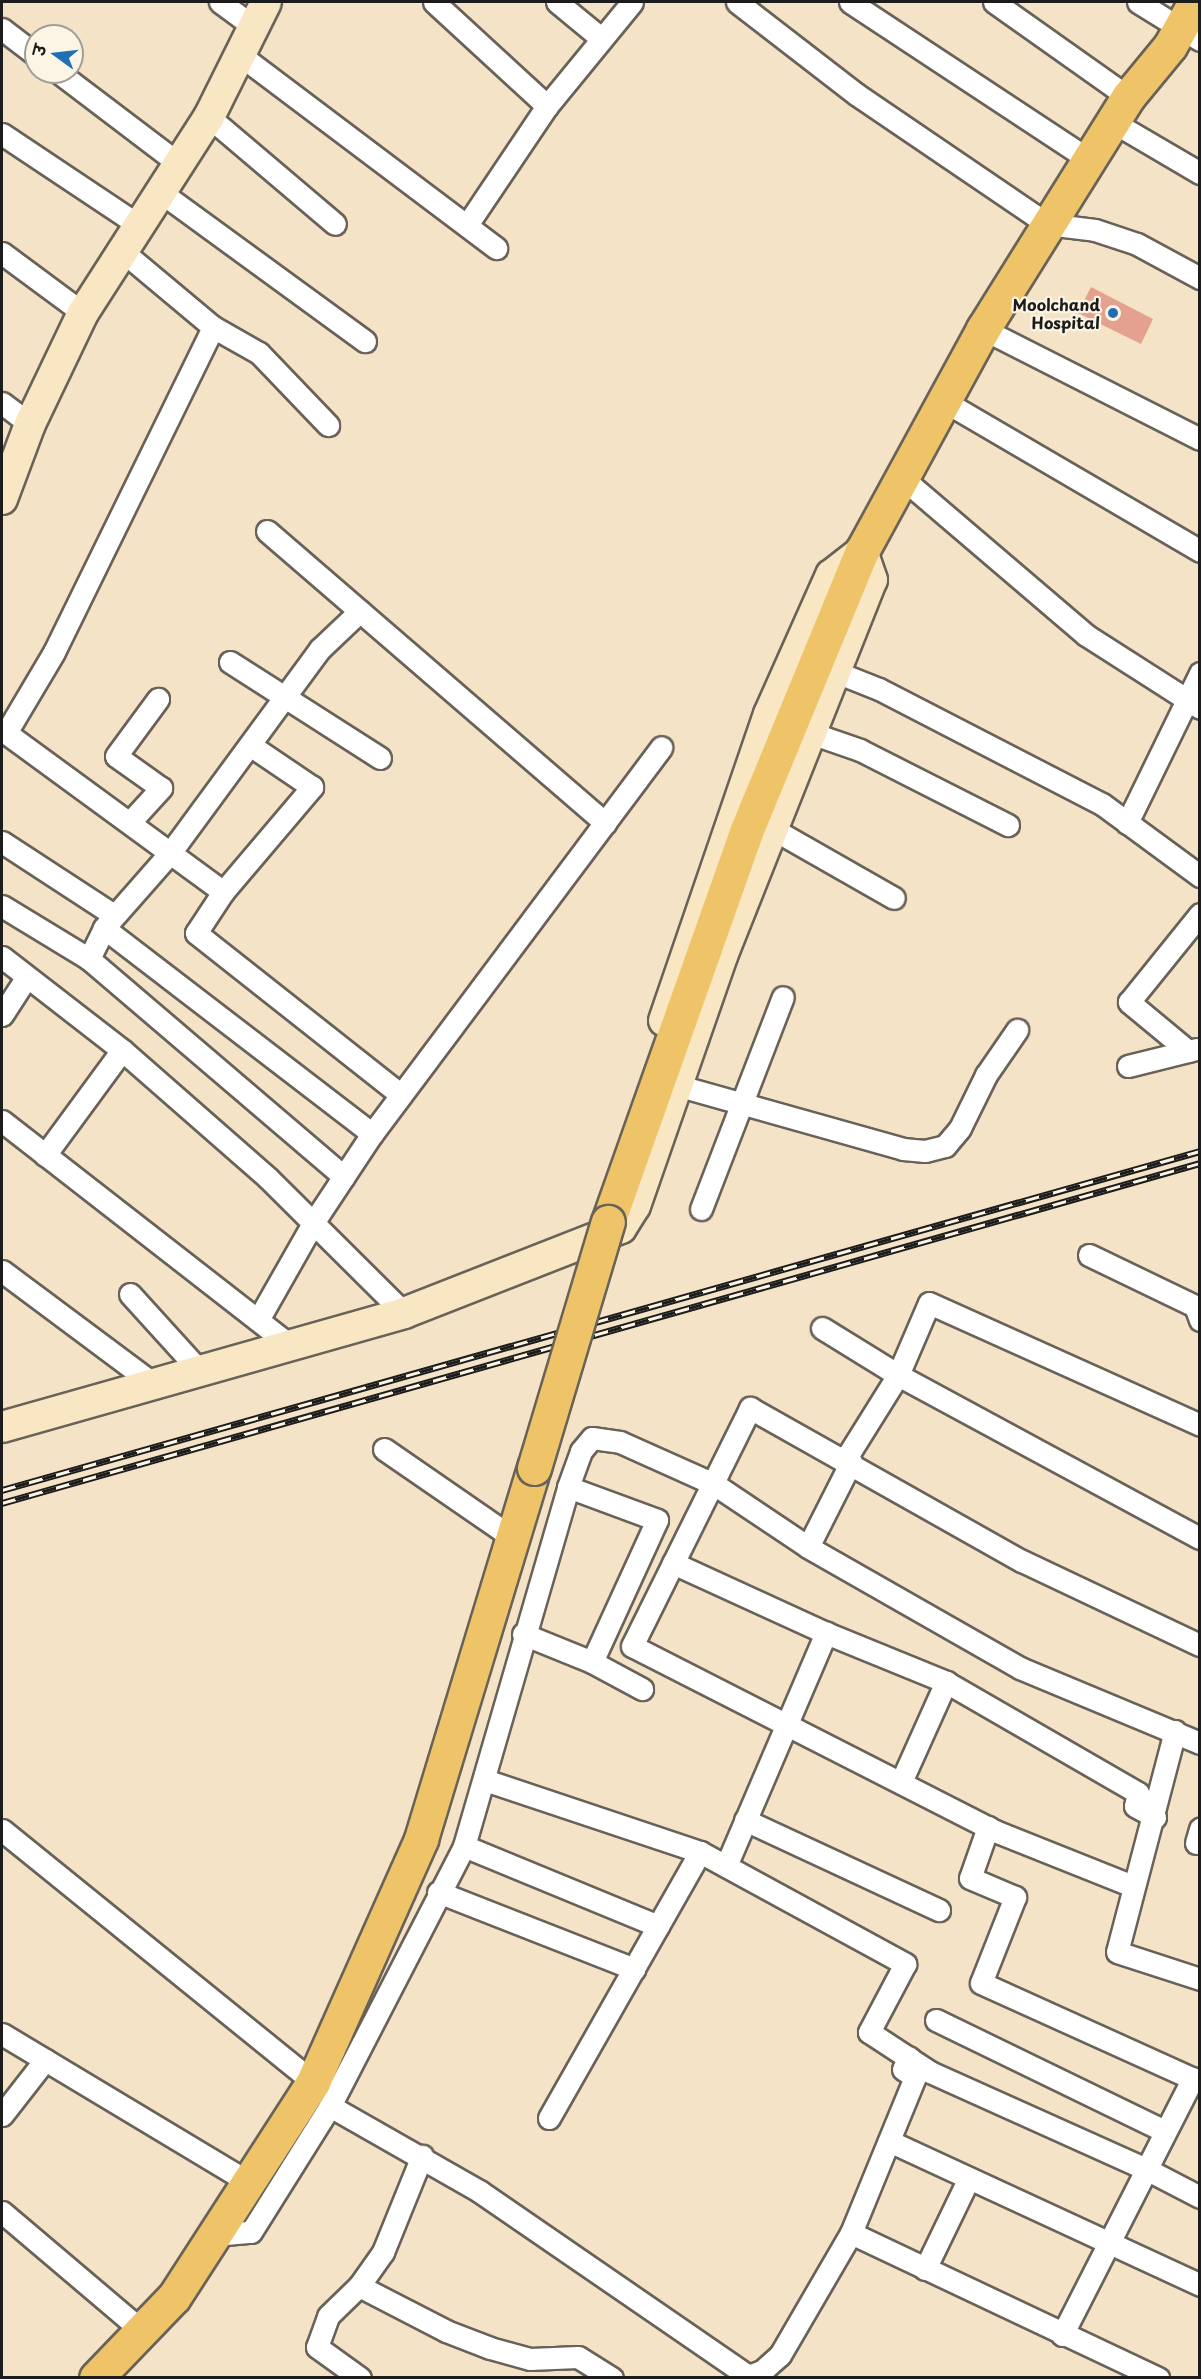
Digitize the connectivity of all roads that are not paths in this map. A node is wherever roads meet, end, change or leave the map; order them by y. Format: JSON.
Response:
{"nodes":[{"id":1,"x":220,"y":2,"type":"edge"},
{"id":2,"x":434,"y":2,"type":"edge"},
{"id":3,"x":557,"y":2,"type":"edge"},
{"id":4,"x":632,"y":2,"type":"edge"},
{"id":5,"x":737,"y":2,"type":"edge"},
{"id":6,"x":851,"y":2,"type":"edge"},
{"id":7,"x":994,"y":2,"type":"edge"},
{"id":8,"x":260,"y":14,"type":"edge"},
{"id":9,"x":1175,"y":15,"type":"edge"},
{"id":10,"x":2,"y":29,"type":"edge"},
{"id":11,"x":602,"y":39,"type":"junction"},
{"id":12,"x":24,"y":46,"type":"edge"},
{"id":13,"x":240,"y":55,"type":"junction"},
{"id":14,"x":74,"y":84,"type":"edge"},
{"id":15,"x":1128,"y":98,"type":"junction"},
{"id":16,"x":548,"y":106,"type":"junction"},
{"id":17,"x":209,"y":117,"type":"junction"},
{"id":18,"x":2,"y":134,"type":"edge"},
{"id":19,"x":1090,"y":160,"type":"junction"},
{"id":20,"x":179,"y":164,"type":"junction"},
{"id":21,"x":1200,"y":173,"type":"edge"},
{"id":22,"x":159,"y":191,"type":"junction"},
{"id":23,"x":137,"y":224,"type":"junction"},
{"id":24,"x":335,"y":224,"type":"dead end"},
{"id":25,"x":1047,"y":224,"type":"junction"},
{"id":26,"x":467,"y":225,"type":"junction"},
{"id":27,"x":496,"y":248,"type":"dead end"},
{"id":28,"x":121,"y":250,"type":"junction"},
{"id":29,"x":2,"y":253,"type":"edge"},
{"id":30,"x":1200,"y":278,"type":"edge"},
{"id":31,"x":83,"y":313,"type":"junction"},
{"id":32,"x":213,"y":327,"type":"junction"},
{"id":33,"x":983,"y":329,"type":"junction"},
{"id":34,"x":365,"y":341,"type":"dead end"},
{"id":35,"x":942,"y":400,"type":"junction"},
{"id":36,"x":2,"y":403,"type":"edge"},
{"id":37,"x":30,"y":424,"type":"junction"},
{"id":38,"x":328,"y":425,"type":"dead end"},
{"id":39,"x":1200,"y":439,"type":"edge"},
{"id":40,"x":901,"y":477,"type":"junction"},
{"id":41,"x":2,"y":499,"type":"edge"},
{"id":42,"x":267,"y":531,"type":"dead end"},
{"id":43,"x":862,"y":551,"type":"junction"},
{"id":44,"x":1200,"y":551,"type":"edge"},
{"id":45,"x":360,"y":611,"type":"junction"},
{"id":46,"x":230,"y":662,"type":"dead end"},
{"id":47,"x":836,"y":672,"type":"junction"},
{"id":48,"x":1200,"y":673,"type":"edge"},
{"id":49,"x":285,"y":697,"type":"junction"},
{"id":50,"x":158,"y":699,"type":"dead end"},
{"id":51,"x":1192,"y":703,"type":"edge"},
{"id":52,"x":4,"y":732,"type":"edge"},
{"id":53,"x":811,"y":733,"type":"junction"},
{"id":54,"x":250,"y":744,"type":"junction"},
{"id":55,"x":661,"y":747,"type":"dead end"},
{"id":56,"x":380,"y":758,"type":"dead end"},
{"id":57,"x":130,"y":821,"type":"junction"},
{"id":58,"x":605,"y":823,"type":"junction"},
{"id":59,"x":1127,"y":823,"type":"junction"},
{"id":60,"x":1008,"y":825,"type":"dead end"},
{"id":61,"x":772,"y":829,"type":"junction"},
{"id":62,"x":2,"y":842,"type":"edge"},
{"id":63,"x":170,"y":853,"type":"junction"},
{"id":64,"x":1200,"y":876,"type":"edge"},
{"id":65,"x":223,"y":892,"type":"junction"},
{"id":66,"x":894,"y":898,"type":"dead end"},
{"id":67,"x":2,"y":906,"type":"edge"},
{"id":68,"x":1200,"y":914,"type":"edge"},
{"id":69,"x":109,"y":921,"type":"junction"},
{"id":70,"x":2,"y":957,"type":"edge"},
{"id":71,"x":89,"y":959,"type":"junction"},
{"id":72,"x":26,"y":978,"type":"junction"},
{"id":73,"x":783,"y":997,"type":"dead end"},
{"id":74,"x":2,"y":1015,"type":"edge"},
{"id":75,"x":1017,"y":1030,"type":"dead end"},
{"id":76,"x":122,"y":1050,"type":"junction"},
{"id":77,"x":1194,"y":1050,"type":"edge"},
{"id":78,"x":1128,"y":1066,"type":"dead end"},
{"id":79,"x":676,"y":1085,"type":"junction"},
{"id":80,"x":401,"y":1095,"type":"junction"},
{"id":81,"x":739,"y":1104,"type":"junction"},
{"id":82,"x":2,"y":1121,"type":"edge"},
{"id":83,"x":372,"y":1134,"type":"junction"},
{"id":84,"x":45,"y":1155,"type":"junction"},
{"id":85,"x":344,"y":1177,"type":"junction"},
{"id":86,"x":700,"y":1209,"type":"dead end"},
{"id":87,"x":313,"y":1223,"type":"junction"},
{"id":88,"x":604,"y":1228,"type":"junction"},
{"id":89,"x":1089,"y":1255,"type":"dead end"},
{"id":90,"x":2,"y":1271,"type":"edge"},
{"id":91,"x":130,"y":1294,"type":"dead end"},
{"id":92,"x":404,"y":1313,"type":"junction"},
{"id":93,"x":258,"y":1320,"type":"junction"},
{"id":94,"x":1200,"y":1320,"type":"edge"},
{"id":95,"x":822,"y":1328,"type":"dead end"},
{"id":96,"x":290,"y":1345,"type":"junction"},
{"id":97,"x":199,"y":1370,"type":"junction"},
{"id":98,"x":898,"y":1375,"type":"junction"},
{"id":99,"x":152,"y":1383,"type":"junction"},
{"id":100,"x":1200,"y":1425,"type":"edge"},
{"id":101,"x":2,"y":1427,"type":"edge"},
{"id":102,"x":384,"y":1449,"type":"dead end"},
{"id":103,"x":851,"y":1462,"type":"junction"},
{"id":104,"x":714,"y":1484,"type":"junction"},
{"id":105,"x":568,"y":1487,"type":"junction"},
{"id":106,"x":513,"y":1538,"type":"junction"},
{"id":107,"x":1200,"y":1538,"type":"edge"},
{"id":108,"x":808,"y":1547,"type":"junction"},
{"id":109,"x":673,"y":1563,"type":"junction"},
{"id":110,"x":826,"y":1633,"type":"junction"},
{"id":111,"x":522,"y":1634,"type":"junction"},
{"id":112,"x":1200,"y":1645,"type":"edge"},
{"id":113,"x":592,"y":1662,"type":"junction"},
{"id":114,"x":946,"y":1682,"type":"junction"},
{"id":115,"x":642,"y":1689,"type":"dead end"},
{"id":116,"x":787,"y":1724,"type":"junction"},
{"id":117,"x":1175,"y":1731,"type":"junction"},
{"id":118,"x":1200,"y":1743,"type":"edge"},
{"id":119,"x":486,"y":1780,"type":"junction"},
{"id":120,"x":901,"y":1782,"type":"junction"},
{"id":121,"x":1155,"y":1817,"type":"junction"},
{"id":122,"x":745,"y":1820,"type":"junction"},
{"id":123,"x":988,"y":1827,"type":"junction"},
{"id":124,"x":2,"y":1830,"type":"edge"},
{"id":125,"x":464,"y":1845,"type":"junction"},
{"id":126,"x":700,"y":1852,"type":"junction"},
{"id":127,"x":726,"y":1866,"type":"junction"},
{"id":128,"x":1133,"y":1886,"type":"junction"},
{"id":129,"x":438,"y":1892,"type":"junction"},
{"id":130,"x":939,"y":1910,"type":"dead end"},
{"id":131,"x":658,"y":1926,"type":"junction"},
{"id":132,"x":634,"y":1969,"type":"junction"},
{"id":133,"x":1200,"y":1979,"type":"edge"},
{"id":134,"x":936,"y":2020,"type":"dead end"},
{"id":135,"x":2,"y":2034,"type":"edge"},
{"id":136,"x":909,"y":2058,"type":"junction"},
{"id":137,"x":45,"y":2060,"type":"junction"},
{"id":138,"x":1196,"y":2080,"type":"edge"},
{"id":139,"x":321,"y":2094,"type":"junction"},
{"id":140,"x":2,"y":2115,"type":"edge"},
{"id":141,"x":549,"y":2118,"type":"dead end"},
{"id":142,"x":1165,"y":2132,"type":"junction"},
{"id":143,"x":889,"y":2141,"type":"junction"},
{"id":144,"x":422,"y":2156,"type":"junction"},
{"id":145,"x":1146,"y":2169,"type":"junction"},
{"id":146,"x":968,"y":2180,"type":"junction"},
{"id":147,"x":248,"y":2182,"type":"junction"},
{"id":148,"x":1200,"y":2197,"type":"edge"},
{"id":149,"x":2,"y":2212,"type":"edge"},
{"id":150,"x":851,"y":2233,"type":"junction"},
{"id":151,"x":214,"y":2235,"type":"junction"},
{"id":152,"x":1108,"y":2245,"type":"junction"},
{"id":153,"x":925,"y":2269,"type":"junction"},
{"id":154,"x":1200,"y":2285,"type":"edge"},
{"id":155,"x":359,"y":2286,"type":"junction"},
{"id":156,"x":141,"y":2330,"type":"junction"},
{"id":157,"x":1062,"y":2335,"type":"junction"},
{"id":158,"x":761,"y":2374,"type":"edge"},
{"id":159,"x":96,"y":2378,"type":"edge"},
{"id":160,"x":360,"y":2378,"type":"edge"},
{"id":161,"x":612,"y":2378,"type":"edge"},
{"id":162,"x":1158,"y":2378,"type":"edge"}],
"edges":[{"from":1,"to":8,"type":"street"},
{"from":2,"to":16,"type":"street"},
{"from":3,"to":11,"type":"street"},
{"from":4,"to":11,"type":"street"},
{"from":5,"to":25,"type":"street"},
{"from":6,"to":19,"type":"street"},
{"from":7,"to":15,"type":"street"},
{"from":8,"to":13,"type":"street"},
{"from":9,"to":15,"type":"main road"},
{"from":10,"to":12,"type":"street"},
{"from":11,"to":16,"type":"street"},
{"from":13,"to":17,"type":"street"},
{"from":13,"to":26,"type":"street"},
{"from":14,"to":20,"type":"street"},
{"from":15,"to":19,"type":"main road"},
{"from":15,"to":21,"type":"street"},
{"from":16,"to":26,"type":"street"},
{"from":17,"to":20,"type":"street"},
{"from":17,"to":24,"type":"street"},
{"from":18,"to":23,"type":"street"},
{"from":19,"to":25,"type":"main road"},
{"from":20,"to":22,"type":"street"},
{"from":22,"to":23,"type":"street"},
{"from":22,"to":34,"type":"street"},
{"from":23,"to":28,"type":"street"},
{"from":25,"to":30,"type":"street"},
{"from":25,"to":33,"type":"main road"},
{"from":26,"to":27,"type":"street"},
{"from":28,"to":31,"type":"street"},
{"from":28,"to":32,"type":"street"},
{"from":29,"to":31,"type":"street"},
{"from":31,"to":37,"type":"street"},
{"from":32,"to":38,"type":"street"},
{"from":32,"to":52,"type":"street"},
{"from":33,"to":35,"type":"main road"},
{"from":33,"to":39,"type":"street"},
{"from":35,"to":40,"type":"main road"},
{"from":35,"to":44,"type":"street"},
{"from":36,"to":37,"type":"street"},
{"from":37,"to":41,"type":"street"},
{"from":40,"to":43,"type":"main road"},
{"from":40,"to":51,"type":"street"},
{"from":42,"to":45,"type":"street"},
{"from":43,"to":47,"type":"street"},
{"from":43,"to":88,"type":"main road"},
{"from":45,"to":49,"type":"street"},
{"from":45,"to":58,"type":"street"},
{"from":46,"to":49,"type":"street"},
{"from":47,"to":53,"type":"street"},
{"from":47,"to":59,"type":"street"},
{"from":48,"to":51,"type":"street"},
{"from":49,"to":54,"type":"street"},
{"from":49,"to":56,"type":"street"},
{"from":50,"to":57,"type":"street"},
{"from":51,"to":59,"type":"street"},
{"from":52,"to":57,"type":"street"},
{"from":53,"to":60,"type":"street"},
{"from":53,"to":61,"type":"street"},
{"from":54,"to":63,"type":"street"},
{"from":54,"to":65,"type":"street"},
{"from":55,"to":58,"type":"street"},
{"from":57,"to":63,"type":"street"},
{"from":58,"to":80,"type":"street"},
{"from":59,"to":64,"type":"street"},
{"from":61,"to":66,"type":"street"},
{"from":61,"to":79,"type":"street"},
{"from":62,"to":69,"type":"street"},
{"from":63,"to":65,"type":"street"},
{"from":63,"to":69,"type":"street"},
{"from":65,"to":80,"type":"street"},
{"from":67,"to":71,"type":"street"},
{"from":68,"to":77,"type":"street"},
{"from":69,"to":71,"type":"street"},
{"from":69,"to":83,"type":"street"},
{"from":70,"to":72,"type":"street"},
{"from":71,"to":85,"type":"street"},
{"from":72,"to":74,"type":"street"},
{"from":72,"to":76,"type":"street"},
{"from":73,"to":81,"type":"street"},
{"from":75,"to":81,"type":"street"},
{"from":76,"to":84,"type":"street"},
{"from":76,"to":87,"type":"street"},
{"from":77,"to":78,"type":"street"},
{"from":79,"to":81,"type":"street"},
{"from":79,"to":88,"type":"street"},
{"from":80,"to":83,"type":"street"},
{"from":81,"to":86,"type":"street"},
{"from":82,"to":84,"type":"street"},
{"from":83,"to":85,"type":"street"},
{"from":84,"to":93,"type":"street"},
{"from":85,"to":87,"type":"street"},
{"from":87,"to":92,"type":"street"},
{"from":87,"to":93,"type":"street"},
{"from":88,"to":92,"type":"street"},
{"from":88,"to":106,"type":"main road","bridge":true},
{"from":89,"to":94,"type":"street"},
{"from":90,"to":99,"type":"street"},
{"from":91,"to":97,"type":"street"},
{"from":92,"to":96,"type":"street"},
{"from":93,"to":96,"type":"street"},
{"from":95,"to":98,"type":"street"},
{"from":96,"to":97,"type":"street"},
{"from":97,"to":99,"type":"street"},
{"from":98,"to":100,"type":"street"},
{"from":98,"to":103,"type":"street"},
{"from":98,"to":107,"type":"street"},
{"from":99,"to":101,"type":"street"},
{"from":102,"to":106,"type":"street"},
{"from":103,"to":104,"type":"street"},
{"from":103,"to":108,"type":"street"},
{"from":103,"to":112,"type":"street"},
{"from":104,"to":105,"type":"street"},
{"from":104,"to":108,"type":"street"},
{"from":104,"to":109,"type":"street"},
{"from":105,"to":111,"type":"street"},
{"from":105,"to":113,"type":"street"},
{"from":106,"to":139,"type":"main road"},
{"from":108,"to":117,"type":"street"},
{"from":109,"to":110,"type":"street"},
{"from":109,"to":116,"type":"street"},
{"from":110,"to":114,"type":"street"},
{"from":110,"to":116,"type":"street"},
{"from":111,"to":113,"type":"street"},
{"from":111,"to":119,"type":"street"},
{"from":113,"to":115,"type":"street"},
{"from":114,"to":120,"type":"street"},
{"from":114,"to":121,"type":"street"},
{"from":116,"to":120,"type":"street"},
{"from":116,"to":122,"type":"street"},
{"from":117,"to":118,"type":"street"},
{"from":117,"to":121,"type":"street"},
{"from":119,"to":125,"type":"street"},
{"from":119,"to":126,"type":"street"},
{"from":120,"to":123,"type":"street"},
{"from":121,"to":128,"type":"street"},
{"from":122,"to":127,"type":"street"},
{"from":122,"to":130,"type":"street"},
{"from":123,"to":128,"type":"street"},
{"from":123,"to":138,"type":"street"},
{"from":124,"to":139,"type":"street"},
{"from":125,"to":129,"type":"street"},
{"from":125,"to":131,"type":"street"},
{"from":126,"to":127,"type":"street"},
{"from":126,"to":131,"type":"street"},
{"from":127,"to":136,"type":"street"},
{"from":128,"to":133,"type":"street"},
{"from":129,"to":132,"type":"street"},
{"from":129,"to":139,"type":"street"},
{"from":131,"to":132,"type":"street"},
{"from":132,"to":141,"type":"street"},
{"from":134,"to":142,"type":"street"},
{"from":135,"to":137,"type":"street"},
{"from":136,"to":143,"type":"street"},
{"from":136,"to":145,"type":"street"},
{"from":137,"to":140,"type":"street"},
{"from":137,"to":147,"type":"street"},
{"from":138,"to":142,"type":"street"},
{"from":139,"to":144,"type":"street"},
{"from":139,"to":147,"type":"main road"},
{"from":139,"to":151,"type":"street"},
{"from":142,"to":145,"type":"street"},
{"from":143,"to":146,"type":"street"},
{"from":143,"to":150,"type":"street"},
{"from":144,"to":155,"type":"street"},
{"from":144,"to":158,"type":"street"},
{"from":145,"to":148,"type":"street"},
{"from":145,"to":152,"type":"street"},
{"from":146,"to":152,"type":"street"},
{"from":146,"to":153,"type":"street"},
{"from":147,"to":151,"type":"main road"},
{"from":149,"to":156,"type":"street"},
{"from":150,"to":153,"type":"street"},
{"from":150,"to":158,"type":"street"},
{"from":151,"to":156,"type":"main road"},
{"from":152,"to":154,"type":"street"},
{"from":152,"to":157,"type":"street"},
{"from":153,"to":157,"type":"street"},
{"from":155,"to":160,"type":"street"},
{"from":155,"to":161,"type":"street"},
{"from":156,"to":159,"type":"main road"},
{"from":157,"to":162,"type":"street"}]}
